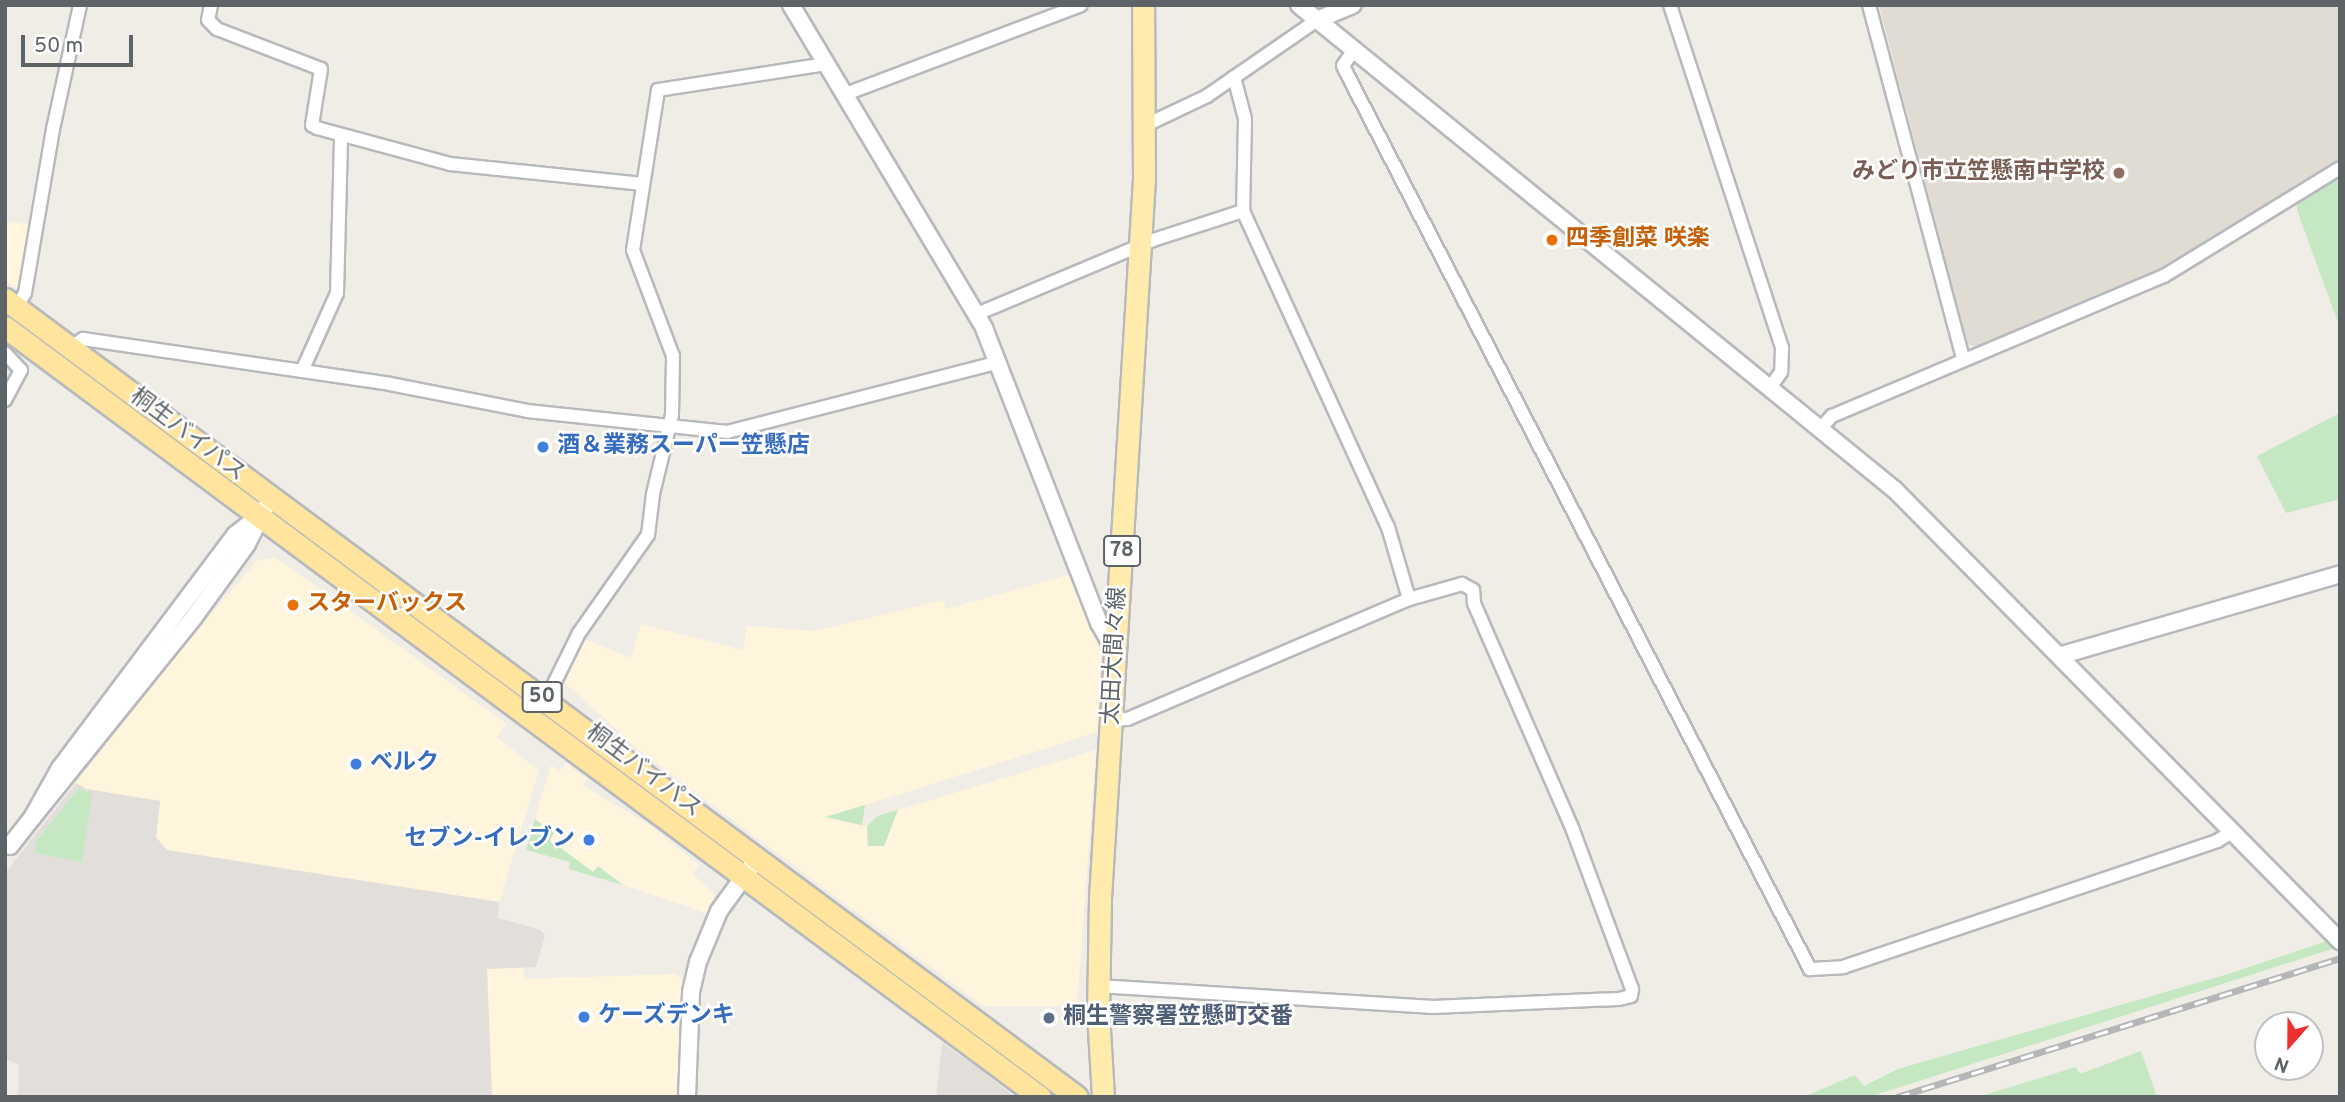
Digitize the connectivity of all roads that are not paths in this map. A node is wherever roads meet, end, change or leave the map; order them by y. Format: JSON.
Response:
{"nodes":[{"id":1,"x":80,"y":5,"type":"edge"},
{"id":2,"x":211,"y":5,"type":"edge"},
{"id":3,"x":791,"y":5,"type":"edge"},
{"id":4,"x":1081,"y":5,"type":"edge"},
{"id":5,"x":1143,"y":5,"type":"edge"},
{"id":6,"x":1299,"y":5,"type":"edge"},
{"id":7,"x":1353,"y":5,"type":"edge"},
{"id":8,"x":1670,"y":5,"type":"edge"},
{"id":9,"x":1869,"y":5,"type":"edge"},
{"id":10,"x":1317,"y":20,"type":"junction"},
{"id":11,"x":1354,"y":50,"type":"junction"},
{"id":12,"x":825,"y":64,"type":"junction"},
{"id":13,"x":1234,"y":76,"type":"junction"},
{"id":14,"x":843,"y":95,"type":"junction"},
{"id":15,"x":1146,"y":125,"type":"junction"},
{"id":16,"x":341,"y":137,"type":"junction"},
{"id":17,"x":2340,"y":168,"type":"edge"},
{"id":18,"x":643,"y":184,"type":"junction"},
{"id":19,"x":1243,"y":211,"type":"junction"},
{"id":20,"x":1140,"y":248,"type":"junction"},
{"id":21,"x":9,"y":308,"type":"edge"},
{"id":22,"x":976,"y":314,"type":"junction"},
{"id":23,"x":5,"y":327,"type":"edge"},
{"id":24,"x":70,"y":348,"type":"junction"},
{"id":25,"x":5,"y":353,"type":"edge"},
{"id":26,"x":1963,"y":359,"type":"junction"},
{"id":27,"x":999,"y":362,"type":"junction"},
{"id":28,"x":302,"y":372,"type":"junction"},
{"id":29,"x":1770,"y":388,"type":"junction"},
{"id":30,"x":5,"y":400,"type":"edge"},
{"id":31,"x":670,"y":426,"type":"junction"},
{"id":32,"x":1822,"y":428,"type":"junction"},
{"id":33,"x":271,"y":499,"type":"junction"},
{"id":34,"x":258,"y":517,"type":"junction"},
{"id":35,"x":2340,"y":573,"type":"edge"},
{"id":36,"x":1409,"y":600,"type":"junction"},
{"id":37,"x":1115,"y":650,"type":"junction"},
{"id":38,"x":2062,"y":655,"type":"junction"},
{"id":39,"x":546,"y":700,"type":"junction"},
{"id":40,"x":1112,"y":720,"type":"junction"},
{"id":41,"x":2232,"y":832,"type":"junction"},
{"id":42,"x":8,"y":851,"type":"edge"},
{"id":43,"x":758,"y":857,"type":"junction"},
{"id":44,"x":744,"y":877,"type":"junction"},
{"id":45,"x":2340,"y":941,"type":"edge"},
{"id":46,"x":1098,"y":986,"type":"junction"},
{"id":47,"x":687,"y":1097,"type":"edge"},
{"id":48,"x":1040,"y":1097,"type":"edge"},
{"id":49,"x":1077,"y":1097,"type":"edge"},
{"id":50,"x":1103,"y":1097,"type":"edge"}],
"edges":[{"from":1,"to":21,"type":"street"},
{"from":2,"to":16,"type":"street"},
{"from":3,"to":12,"type":"street"},
{"from":4,"to":14,"type":"street"},
{"from":5,"to":15,"type":"main road","name":"太田大間々線","number":"78"},
{"from":6,"to":10,"type":"street"},
{"from":7,"to":10,"type":"street"},
{"from":8,"to":29,"type":"street"},
{"from":9,"to":26,"type":"street"},
{"from":10,"to":11,"type":"street"},
{"from":10,"to":13,"type":"street"},
{"from":11,"to":29,"type":"street"},
{"from":11,"to":41,"type":"street"},
{"from":12,"to":14,"type":"street"},
{"from":12,"to":18,"type":"street"},
{"from":13,"to":15,"type":"street"},
{"from":13,"to":19,"type":"street"},
{"from":14,"to":22,"type":"street"},
{"from":15,"to":20,"type":"main road","name":"太田大間々線","number":"78"},
{"from":16,"to":18,"type":"street"},
{"from":16,"to":28,"type":"street"},
{"from":17,"to":26,"type":"street"},
{"from":18,"to":31,"type":"street"},
{"from":19,"to":20,"type":"street"},
{"from":19,"to":36,"type":"street"},
{"from":20,"to":22,"type":"street"},
{"from":20,"to":37,"type":"main road","name":"太田大間々線","number":"78"},
{"from":21,"to":24,"type":"highway","name":"桐生バイパス","number":"50"},
{"from":22,"to":27,"type":"street"},
{"from":23,"to":34,"type":"highway","name":"桐生バイパス","number":"50"},
{"from":24,"to":28,"type":"street"},
{"from":24,"to":33,"type":"highway","name":"桐生バイパス","number":"50"},
{"from":25,"to":30,"type":"street"},
{"from":26,"to":32,"type":"street"},
{"from":27,"to":31,"type":"street"},
{"from":27,"to":37,"type":"street"},
{"from":28,"to":31,"type":"street"},
{"from":29,"to":32,"type":"street"},
{"from":31,"to":39,"type":"street"},
{"from":32,"to":38,"type":"street"},
{"from":33,"to":34,"type":"street"},
{"from":33,"to":39,"type":"highway","name":"桐生バイパス","number":"50"},
{"from":34,"to":42,"type":"street"},
{"from":34,"to":44,"type":"highway","name":"桐生バイパス","number":"50"},
{"from":35,"to":38,"type":"street"},
{"from":36,"to":40,"type":"street"},
{"from":36,"to":46,"type":"street"},
{"from":37,"to":40,"type":"main road","name":"太田大間々線","number":"78"},
{"from":38,"to":41,"type":"street"},
{"from":39,"to":43,"type":"highway","name":"桐生バイパス","number":"50"},
{"from":40,"to":46,"type":"main road","name":"太田大間々線","number":"78"},
{"from":41,"to":45,"type":"street"},
{"from":43,"to":44,"type":"street"},
{"from":43,"to":49,"type":"highway","name":"桐生バイパス","number":"50"},
{"from":44,"to":47,"type":"street"},
{"from":44,"to":48,"type":"highway","name":"桐生バイパス","number":"50"},
{"from":46,"to":50,"type":"main road","name":"太田大間々線","number":"78"}]}
